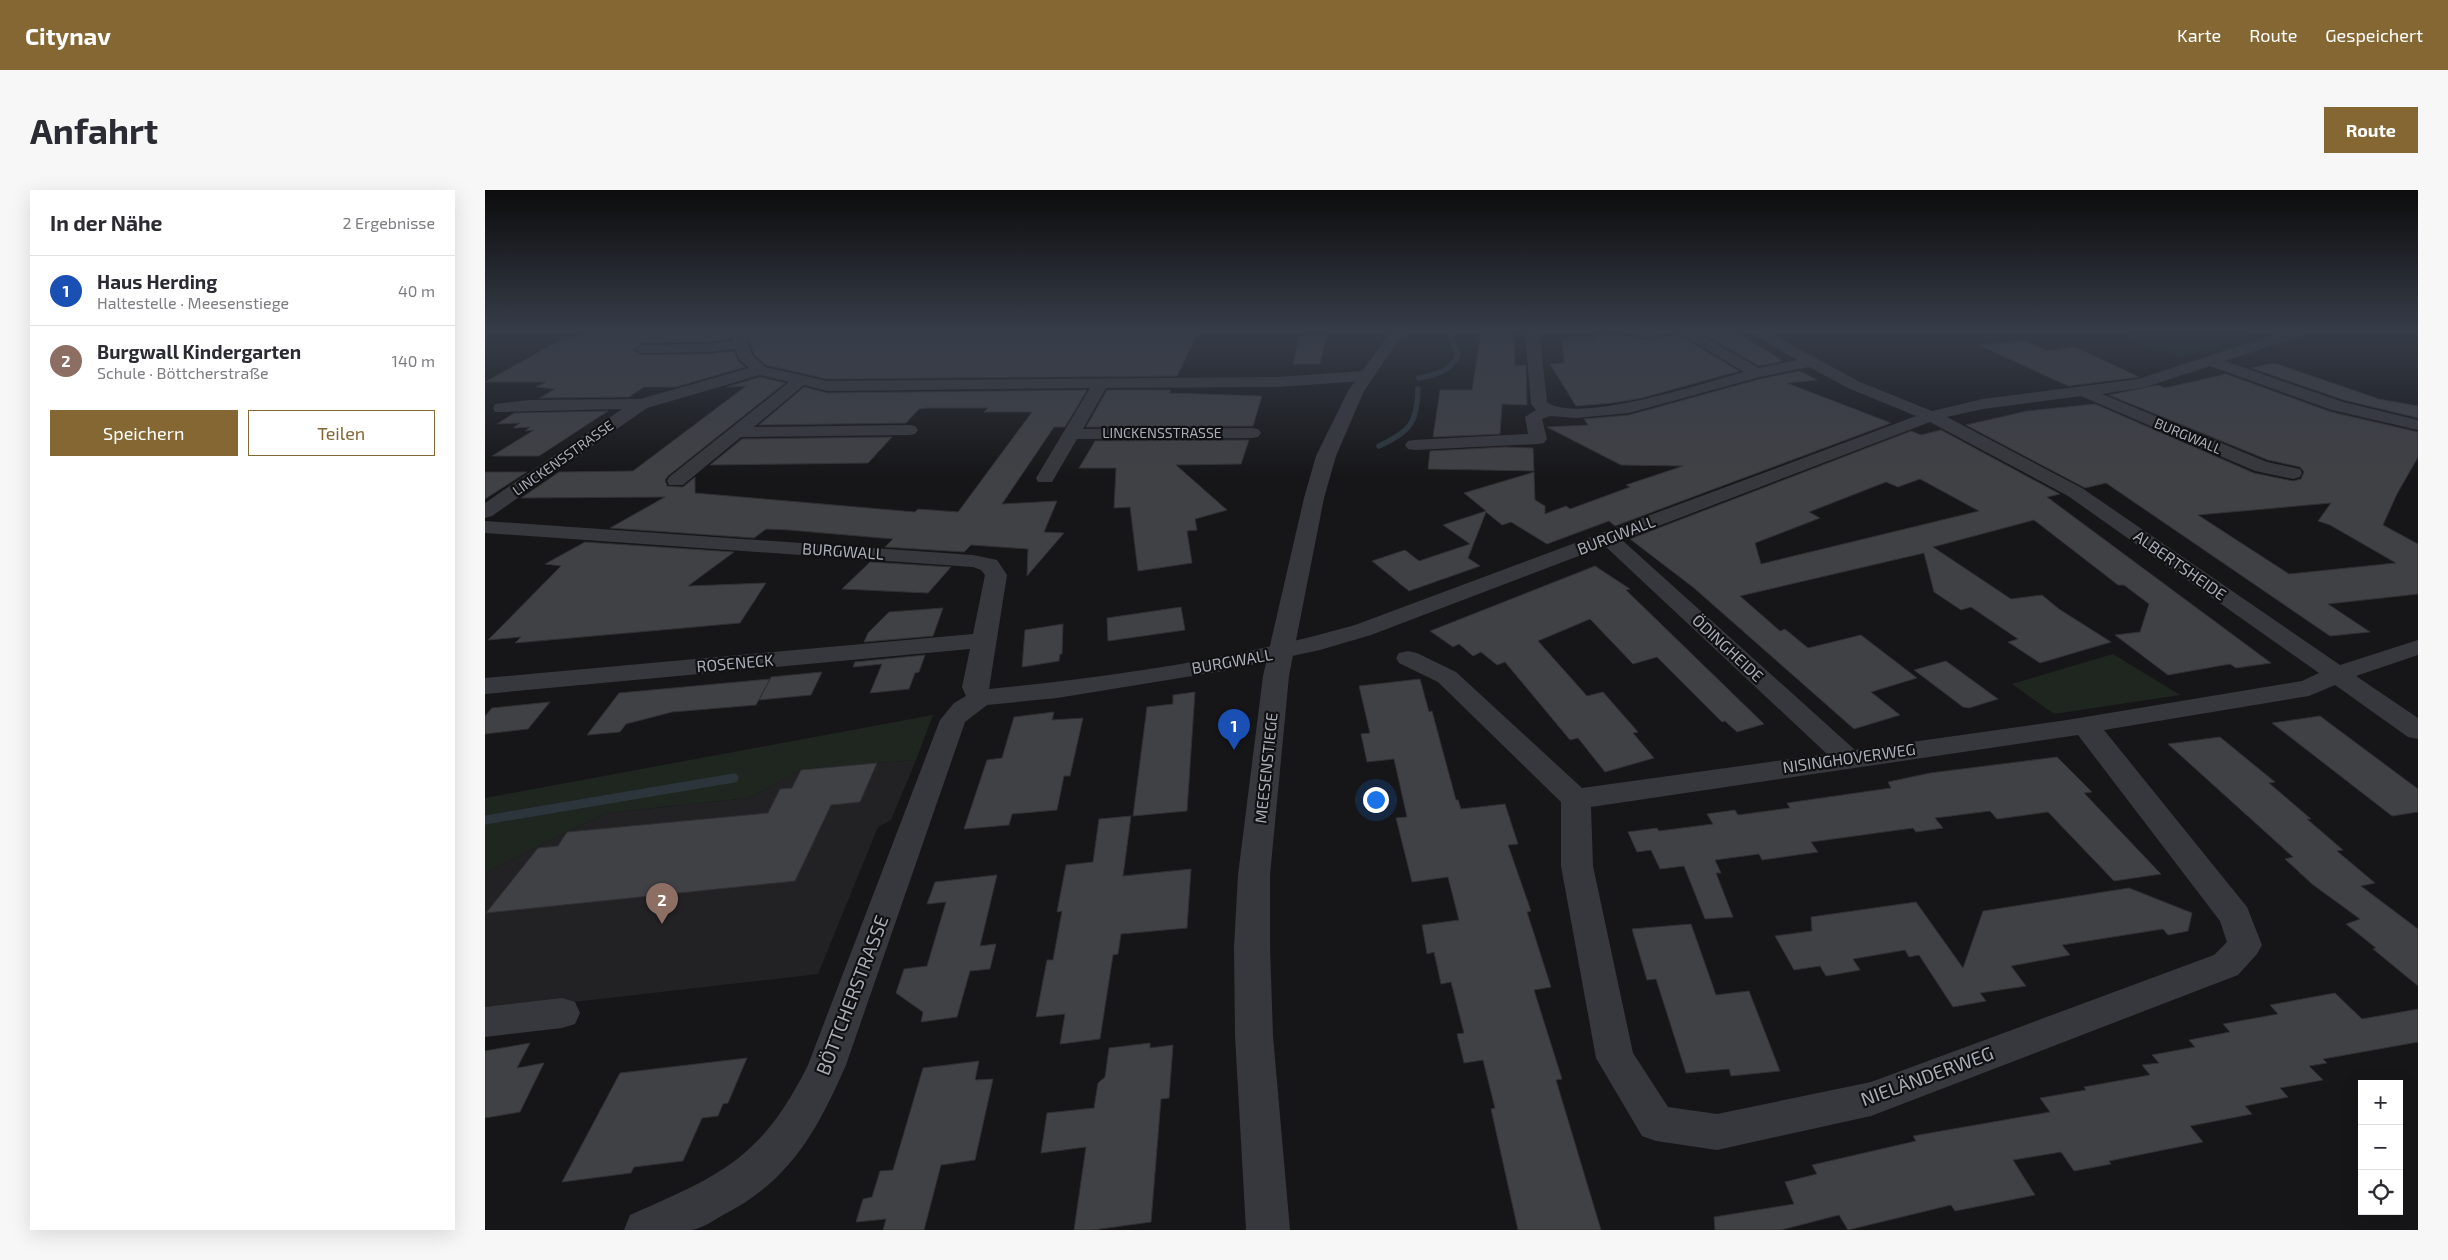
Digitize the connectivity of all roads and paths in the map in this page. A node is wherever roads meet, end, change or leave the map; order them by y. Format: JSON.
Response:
{"nodes":[{"id":1,"x":727,"y":380,"type":"edge"},
{"id":2,"x":795,"y":380,"type":"edge"},
{"id":3,"x":1364,"y":380,"type":"edge"},
{"id":4,"x":1536,"y":380,"type":"edge"},
{"id":5,"x":1737,"y":380,"type":"edge"},
{"id":6,"x":1844,"y":380,"type":"edge"},
{"id":7,"x":2154,"y":380,"type":"edge"},
{"id":8,"x":2263,"y":380,"type":"edge"},
{"id":9,"x":800,"y":381,"type":"junction"},
{"id":10,"x":1101,"y":384,"type":"junction"},
{"id":11,"x":1361,"y":384,"type":"junction"},
{"id":12,"x":2085,"y":392,"type":"junction"},
{"id":13,"x":641,"y":404,"type":"junction"},
{"id":14,"x":501,"y":408,"type":"dead end"},
{"id":15,"x":1548,"y":412,"type":"junction"},
{"id":16,"x":1931,"y":416,"type":"junction"},
{"id":17,"x":2418,"y":425,"type":"edge"},
{"id":18,"x":909,"y":430,"type":"dead end"},
{"id":19,"x":736,"y":432,"type":"junction"},
{"id":20,"x":1252,"y":433,"type":"dead end"},
{"id":21,"x":1071,"y":434,"type":"junction"},
{"id":22,"x":1414,"y":445,"type":"dead end"},
{"id":23,"x":2293,"y":473,"type":"dead end"},
{"id":24,"x":1045,"y":478,"type":"dead end"},
{"id":25,"x":676,"y":482,"type":"dead end"},
{"id":26,"x":485,"y":512,"type":"edge"},
{"id":27,"x":485,"y":527,"type":"edge"},
{"id":28,"x":1609,"y":538,"type":"junction"},
{"id":29,"x":985,"y":640,"type":"junction"},
{"id":30,"x":2418,"y":647,"type":"edge"},
{"id":31,"x":1280,"y":652,"type":"junction"},
{"id":32,"x":1408,"y":658,"type":"dead end"},
{"id":33,"x":2337,"y":674,"type":"junction"},
{"id":34,"x":485,"y":686,"type":"edge"},
{"id":35,"x":980,"y":698,"type":"junction"},
{"id":36,"x":2085,"y":725,"type":"junction"},
{"id":37,"x":2418,"y":731,"type":"edge"},
{"id":38,"x":1847,"y":758,"type":"junction"},
{"id":39,"x":1576,"y":799,"type":"junction"},
{"id":40,"x":562,"y":1013,"type":"dead end"},
{"id":41,"x":485,"y":1022,"type":"edge"},
{"id":42,"x":645,"y":1230,"type":"edge"},
{"id":43,"x":1268,"y":1230,"type":"edge"}],
"edges":[{"from":1,"to":13,"type":"street","name":"LINCKENSSTRASSE"},
{"from":2,"to":9,"type":"street"},
{"from":3,"to":11,"type":"street","name":"MEESENSTIEGE"},
{"from":4,"to":15,"type":"street"},
{"from":5,"to":15,"type":"street"},
{"from":6,"to":16,"type":"street","name":"ALBERTSHEIDE"},
{"from":7,"to":12,"type":"street","name":"BURGWALL"},
{"from":8,"to":17,"type":"street"},
{"from":9,"to":10,"type":"street"},
{"from":9,"to":19,"type":"street"},
{"from":10,"to":11,"type":"street"},
{"from":10,"to":21,"type":"street","name":"LINCKENSSTRASSE"},
{"from":11,"to":31,"type":"street","name":"MEESENSTIEGE"},
{"from":12,"to":16,"type":"street","name":"BURGWALL"},
{"from":12,"to":23,"type":"street","name":"BURGWALL"},
{"from":13,"to":14,"type":"street","name":"LINCKENSSTRASSE"},
{"from":13,"to":26,"type":"street","name":"LINCKENSSTRASSE"},
{"from":15,"to":22,"type":"street"},
{"from":16,"to":28,"type":"street","name":"BURGWALL"},
{"from":16,"to":33,"type":"street","name":"ALBERTSHEIDE"},
{"from":18,"to":19,"type":"street"},
{"from":19,"to":25,"type":"street"},
{"from":20,"to":21,"type":"street","name":"LINCKENSSTRASSE"},
{"from":21,"to":24,"type":"street","name":"LINCKENSSTRASSE"},
{"from":27,"to":29,"type":"street","name":"BURGWALL"},
{"from":28,"to":31,"type":"street","name":"BURGWALL"},
{"from":28,"to":38,"type":"street","name":"ÖDINGHEIDE"},
{"from":29,"to":34,"type":"street","name":"ROSENECK"},
{"from":29,"to":35,"type":"street","name":"BURGWALL"},
{"from":30,"to":33,"type":"street","name":"NISINGHOVERWEG"},
{"from":31,"to":35,"type":"street","name":"BURGWALL"},
{"from":31,"to":43,"type":"street","name":"MEESENSTIEGE"},
{"from":32,"to":39,"type":"street"},
{"from":33,"to":36,"type":"street","name":"NISINGHOVERWEG"},
{"from":33,"to":37,"type":"street","name":"ALBERTSHEIDE"},
{"from":35,"to":42,"type":"street","name":"BÖTTCHERSTRASSE"},
{"from":36,"to":38,"type":"street","name":"NISINGHOVERWEG"},
{"from":36,"to":39,"type":"street","name":"NIELÄNDERWEG"},
{"from":38,"to":39,"type":"street","name":"NISINGHOVERWEG"},
{"from":40,"to":41,"type":"street"}]}
